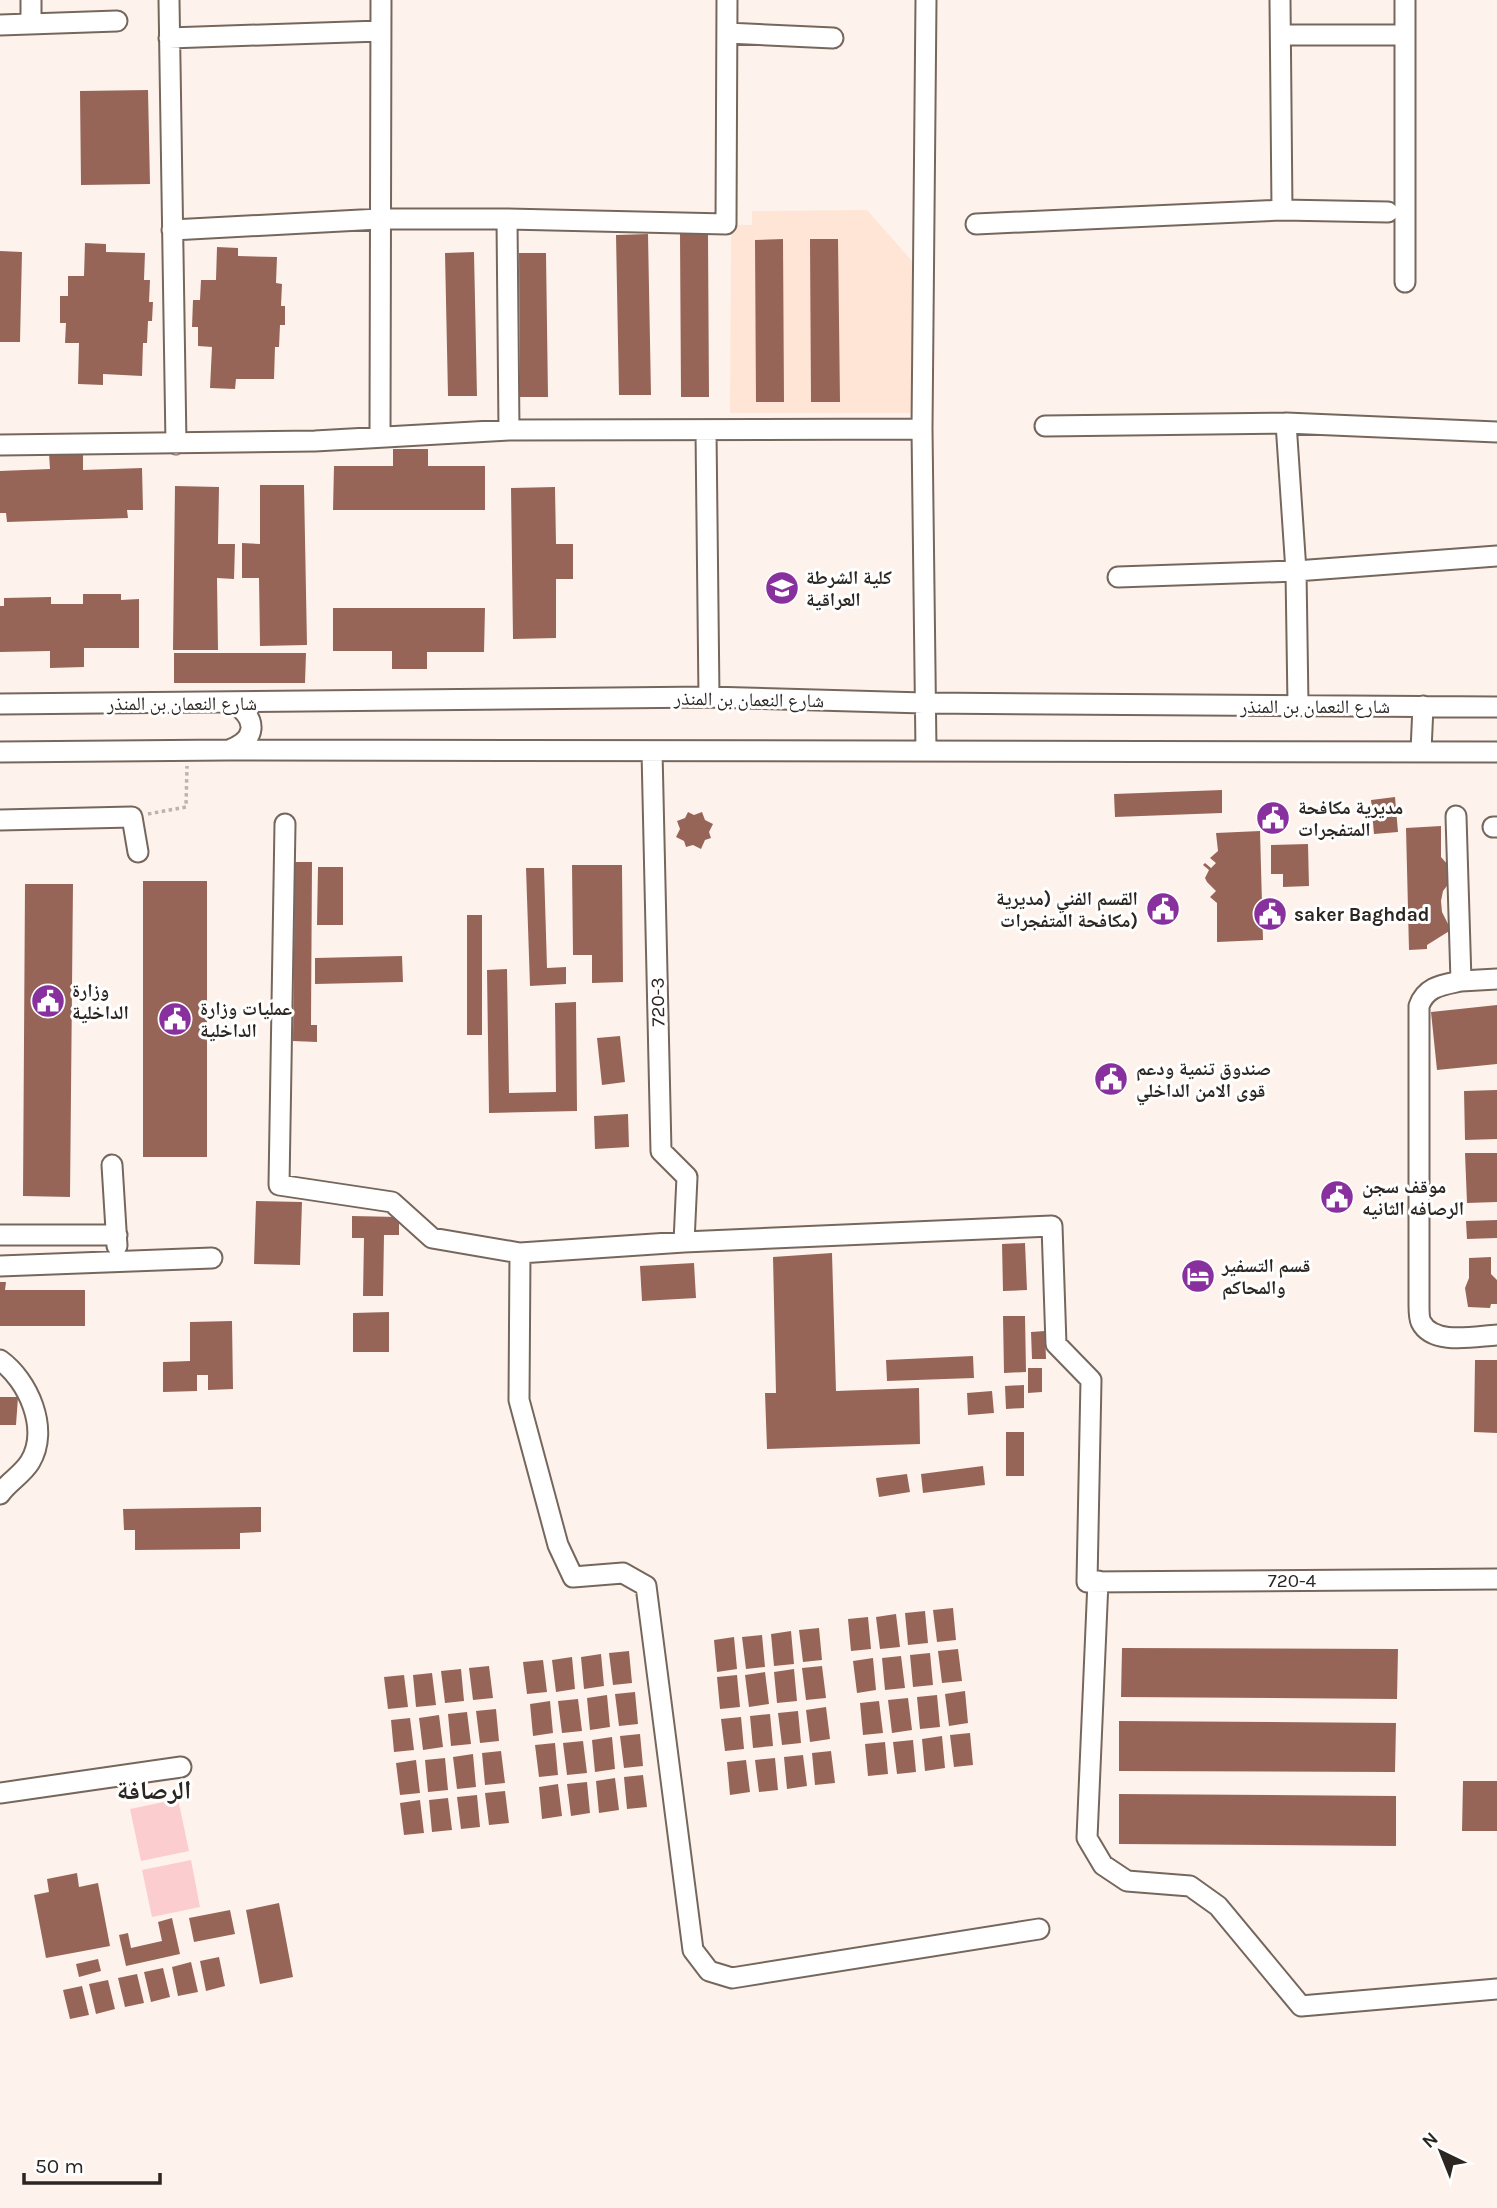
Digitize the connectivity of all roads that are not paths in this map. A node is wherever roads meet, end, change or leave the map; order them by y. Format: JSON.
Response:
{"nodes":[{"id":1,"x":31,"y":0,"type":"edge"},
{"id":2,"x":169,"y":0,"type":"edge"},
{"id":3,"x":381,"y":0,"type":"edge"},
{"id":4,"x":727,"y":0,"type":"edge"},
{"id":5,"x":926,"y":0,"type":"edge"},
{"id":6,"x":1280,"y":0,"type":"edge"},
{"id":7,"x":1405,"y":0,"type":"edge"},
{"id":8,"x":117,"y":21,"type":"dead end"},
{"id":9,"x":31,"y":24,"type":"junction"},
{"id":10,"x":0,"y":25,"type":"edge"},
{"id":11,"x":380,"y":31,"type":"junction"},
{"id":12,"x":727,"y":33,"type":"junction"},
{"id":13,"x":1281,"y":35,"type":"junction"},
{"id":14,"x":1405,"y":35,"type":"junction"},
{"id":15,"x":169,"y":38,"type":"junction"},
{"id":16,"x":833,"y":38,"type":"dead end"},
{"id":17,"x":1282,"y":210,"type":"junction"},
{"id":18,"x":1388,"y":212,"type":"dead end"},
{"id":19,"x":379,"y":219,"type":"junction"},
{"id":20,"x":507,"y":219,"type":"junction"},
{"id":21,"x":976,"y":224,"type":"dead end"},
{"id":22,"x":172,"y":230,"type":"junction"},
{"id":23,"x":1405,"y":282,"type":"dead end"},
{"id":24,"x":1286,"y":423,"type":"junction"},
{"id":25,"x":1045,"y":426,"type":"dead end"},
{"id":26,"x":922,"y":429,"type":"junction"},
{"id":27,"x":509,"y":430,"type":"junction"},
{"id":28,"x":706,"y":431,"type":"junction"},
{"id":29,"x":1497,"y":432,"type":"edge"},
{"id":30,"x":380,"y":435,"type":"junction"},
{"id":31,"x":176,"y":444,"type":"junction"},
{"id":32,"x":0,"y":445,"type":"edge"},
{"id":33,"x":1497,"y":556,"type":"edge"},
{"id":34,"x":1296,"y":571,"type":"junction"},
{"id":35,"x":1118,"y":577,"type":"dead end"},
{"id":36,"x":709,"y":697,"type":"junction"},
{"id":37,"x":234,"y":703,"type":"junction"},
{"id":38,"x":925,"y":703,"type":"junction"},
{"id":39,"x":0,"y":704,"type":"edge"},
{"id":40,"x":1298,"y":705,"type":"junction"},
{"id":41,"x":1423,"y":706,"type":"junction"},
{"id":42,"x":1497,"y":707,"type":"edge"},
{"id":43,"x":228,"y":750,"type":"junction"},
{"id":44,"x":652,"y":751,"type":"junction"},
{"id":45,"x":926,"y":751,"type":"junction"},
{"id":46,"x":1421,"y":751,"type":"junction"},
{"id":47,"x":0,"y":752,"type":"edge"},
{"id":48,"x":1497,"y":752,"type":"edge"},
{"id":49,"x":1456,"y":816,"type":"dead end"},
{"id":50,"x":0,"y":820,"type":"edge"},
{"id":51,"x":285,"y":824,"type":"dead end"},
{"id":52,"x":138,"y":852,"type":"dead end"},
{"id":53,"x":1497,"y":979,"type":"edge"},
{"id":54,"x":1461,"y":981,"type":"junction"},
{"id":55,"x":112,"y":1165,"type":"dead end"},
{"id":56,"x":0,"y":1235,"type":"edge"},
{"id":57,"x":117,"y":1235,"type":"junction"},
{"id":58,"x":684,"y":1242,"type":"junction"},
{"id":59,"x":520,"y":1253,"type":"junction"},
{"id":60,"x":212,"y":1258,"type":"dead end"},
{"id":61,"x":117,"y":1261,"type":"junction"},
{"id":62,"x":0,"y":1266,"type":"edge"},
{"id":63,"x":1497,"y":1335,"type":"edge"},
{"id":64,"x":0,"y":1360,"type":"edge"},
{"id":65,"x":0,"y":1494,"type":"edge"},
{"id":66,"x":1497,"y":1579,"type":"edge"},
{"id":67,"x":1092,"y":1582,"type":"junction"},
{"id":68,"x":181,"y":1767,"type":"dead end"},
{"id":69,"x":0,"y":1793,"type":"edge"},
{"id":70,"x":1039,"y":1929,"type":"dead end"},
{"id":71,"x":1497,"y":1989,"type":"edge"}],
"edges":[{"from":1,"to":9,"type":"street"},
{"from":2,"to":15,"type":"street"},
{"from":3,"to":11,"type":"street"},
{"from":4,"to":12,"type":"street"},
{"from":5,"to":26,"type":"street"},
{"from":6,"to":13,"type":"street"},
{"from":7,"to":14,"type":"street"},
{"from":8,"to":9,"type":"street"},
{"from":9,"to":10,"type":"street"},
{"from":11,"to":15,"type":"street"},
{"from":11,"to":19,"type":"street"},
{"from":12,"to":16,"type":"street"},
{"from":12,"to":20,"type":"street"},
{"from":13,"to":14,"type":"street"},
{"from":13,"to":17,"type":"street"},
{"from":14,"to":23,"type":"street"},
{"from":15,"to":22,"type":"street"},
{"from":17,"to":18,"type":"street"},
{"from":17,"to":21,"type":"street"},
{"from":19,"to":20,"type":"street"},
{"from":19,"to":22,"type":"street"},
{"from":19,"to":30,"type":"street"},
{"from":20,"to":27,"type":"street"},
{"from":22,"to":31,"type":"street"},
{"from":24,"to":25,"type":"street"},
{"from":24,"to":29,"type":"street"},
{"from":24,"to":34,"type":"street"},
{"from":26,"to":28,"type":"street"},
{"from":26,"to":38,"type":"street"},
{"from":27,"to":28,"type":"street"},
{"from":27,"to":30,"type":"street"},
{"from":28,"to":36,"type":"street"},
{"from":30,"to":31,"type":"street"},
{"from":31,"to":32,"type":"street"},
{"from":33,"to":34,"type":"street"},
{"from":34,"to":35,"type":"street"},
{"from":34,"to":40,"type":"street"},
{"from":36,"to":37,"type":"street","name":"شارع النعمان بن المنذر"},
{"from":36,"to":38,"type":"street","name":"شارع النعمان بن المنذر"},
{"from":37,"to":39,"type":"street","name":"شارع النعمان بن المنذر"},
{"from":37,"to":43,"type":"street"},
{"from":38,"to":40,"type":"street","name":"شارع النعمان بن المنذر"},
{"from":38,"to":45,"type":"street"},
{"from":40,"to":41,"type":"street","name":"شارع النعمان بن المنذر"},
{"from":41,"to":42,"type":"street","name":"شارع النعمان بن المنذر"},
{"from":41,"to":46,"type":"street"},
{"from":43,"to":44,"type":"street"},
{"from":43,"to":47,"type":"street"},
{"from":44,"to":45,"type":"street"},
{"from":44,"to":58,"type":"street","name":"720-3"},
{"from":45,"to":46,"type":"street"},
{"from":46,"to":48,"type":"street"},
{"from":49,"to":54,"type":"street"},
{"from":50,"to":52,"type":"street"},
{"from":51,"to":59,"type":"street"},
{"from":53,"to":54,"type":"street"},
{"from":54,"to":63,"type":"street"},
{"from":55,"to":57,"type":"street"},
{"from":56,"to":57,"type":"street"},
{"from":57,"to":61,"type":"street"},
{"from":58,"to":59,"type":"street"},
{"from":58,"to":67,"type":"street"},
{"from":59,"to":70,"type":"street"},
{"from":60,"to":61,"type":"street"},
{"from":61,"to":62,"type":"street"},
{"from":64,"to":65,"type":"street"},
{"from":66,"to":67,"type":"street","name":"720-4"},
{"from":67,"to":71,"type":"street"},
{"from":68,"to":69,"type":"street"}]}
